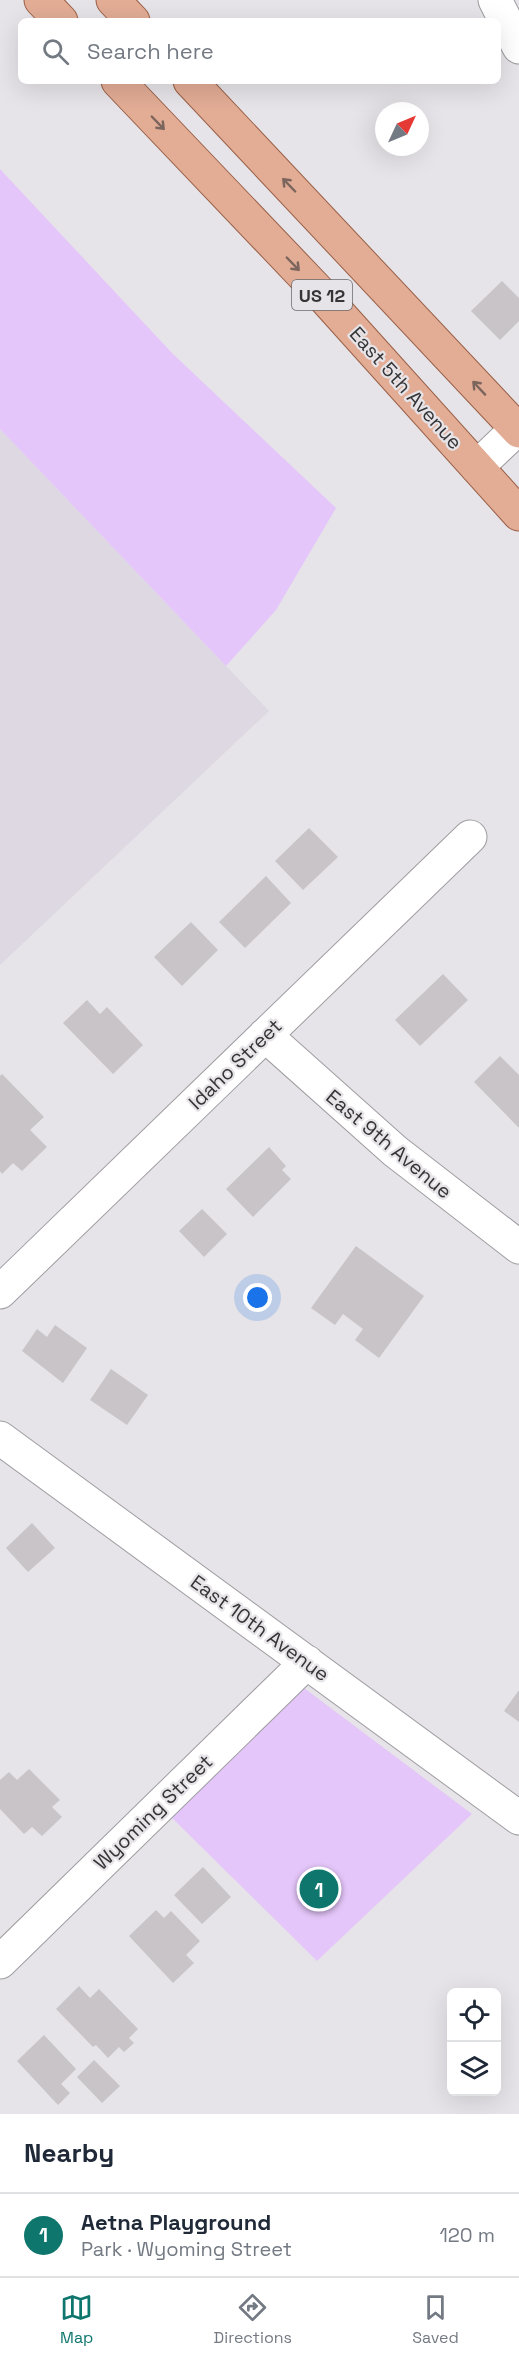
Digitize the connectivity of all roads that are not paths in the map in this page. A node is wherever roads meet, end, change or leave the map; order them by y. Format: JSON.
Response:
{"nodes":[{"id":1,"x":41,"y":0,"type":"edge"},
{"id":2,"x":495,"y":0,"type":"edge"},
{"id":3,"x":58,"y":18,"type":"edge"},
{"id":4,"x":519,"y":47,"type":"edge"},
{"id":5,"x":121,"y":84,"type":"edge"},
{"id":6,"x":193,"y":84,"type":"edge"},
{"id":7,"x":518,"y":429,"type":"edge"},
{"id":8,"x":477,"y":467,"type":"junction"},
{"id":9,"x":519,"y":514,"type":"edge"},
{"id":10,"x":470,"y":837,"type":"dead end"},
{"id":11,"x":265,"y":1035,"type":"junction"},
{"id":12,"x":519,"y":1247,"type":"edge"},
{"id":13,"x":0,"y":1292,"type":"edge"},
{"id":14,"x":0,"y":1438,"type":"edge"},
{"id":15,"x":307,"y":1662,"type":"junction"},
{"id":16,"x":519,"y":1818,"type":"edge"},
{"id":17,"x":0,"y":1962,"type":"edge"}],
"edges":[{"from":1,"to":3,"type":"main road"},
{"from":2,"to":4,"type":"street"},
{"from":5,"to":8,"type":"main road","name":"East 5th Avenue","number":"US 12","one_way":true},
{"from":7,"to":6,"type":"main road","number":"US 12","one_way":true},
{"from":7,"to":8,"type":"street"},
{"from":8,"to":9,"type":"main road","name":"East 5th Avenue","number":"US 12"},
{"from":10,"to":11,"type":"street","name":"Idaho Street"},
{"from":11,"to":12,"type":"street","name":"East 9th Avenue"},
{"from":11,"to":13,"type":"street","name":"Idaho Street"},
{"from":14,"to":15,"type":"street","name":"East 10th Avenue"},
{"from":15,"to":16,"type":"street","name":"East 10th Avenue"},
{"from":15,"to":17,"type":"street","name":"Wyoming Street"}]}
